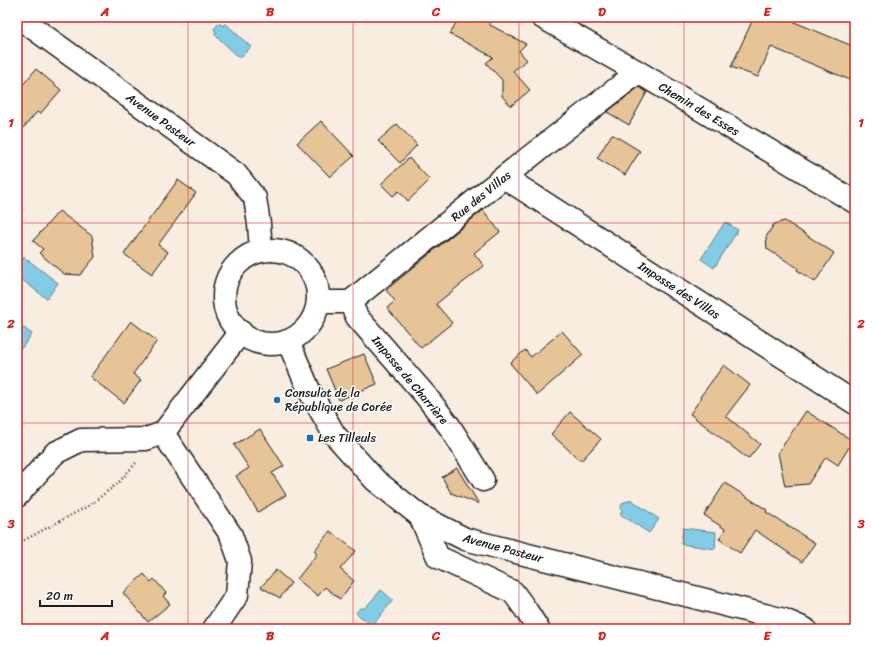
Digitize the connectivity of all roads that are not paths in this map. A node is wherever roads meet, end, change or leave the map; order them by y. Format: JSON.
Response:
{"nodes":[{"id":1,"x":542,"y":17,"type":"edge"},
{"id":2,"x":17,"y":19,"type":"edge"},
{"id":3,"x":638,"y":72,"type":"junction"},
{"id":4,"x":504,"y":177,"type":"junction"},
{"id":5,"x":855,"y":202,"type":"edge"},
{"id":6,"x":261,"y":251,"type":"junction"},
{"id":7,"x":318,"y":302,"type":"junction"},
{"id":8,"x":350,"y":302,"type":"junction"},
{"id":9,"x":241,"y":332,"type":"junction"},
{"id":10,"x":288,"y":341,"type":"junction"},
{"id":11,"x":855,"y":403,"type":"edge"},
{"id":12,"x":163,"y":432,"type":"junction"},
{"id":13,"x":483,"y":480,"type":"dead end"},
{"id":14,"x":17,"y":496,"type":"edge"},
{"id":15,"x":420,"y":516,"type":"junction"},
{"id":16,"x":522,"y":619,"type":"edge"},
{"id":17,"x":214,"y":629,"type":"edge"},
{"id":18,"x":538,"y":629,"type":"edge"},
{"id":19,"x":805,"y":629,"type":"edge"}],
"edges":[{"from":1,"to":3,"type":"street","name":"Chemin des Esses"},
{"from":2,"to":6,"type":"street","name":"Avenue Pasteur"},
{"from":3,"to":4,"type":"street","name":"Rue des Villas"},
{"from":3,"to":5,"type":"street","name":"Chemin des Esses"},
{"from":4,"to":8,"type":"street","name":"Rue des Villas"},
{"from":4,"to":11,"type":"street","name":"Impasse des Villas"},
{"from":6,"to":7,"type":"street"},
{"from":6,"to":9,"type":"street"},
{"from":7,"to":8,"type":"street"},
{"from":7,"to":10,"type":"street"},
{"from":8,"to":13,"type":"street","name":"Impasse de Charrière"},
{"from":9,"to":10,"type":"street"},
{"from":9,"to":12,"type":"street"},
{"from":10,"to":15,"type":"street","name":"Avenue Pasteur"},
{"from":12,"to":14,"type":"street"},
{"from":12,"to":17,"type":"street"},
{"from":15,"to":16,"type":"street"},
{"from":15,"to":19,"type":"street","name":"Avenue Pasteur"},
{"from":16,"to":18,"type":"street"}]}
